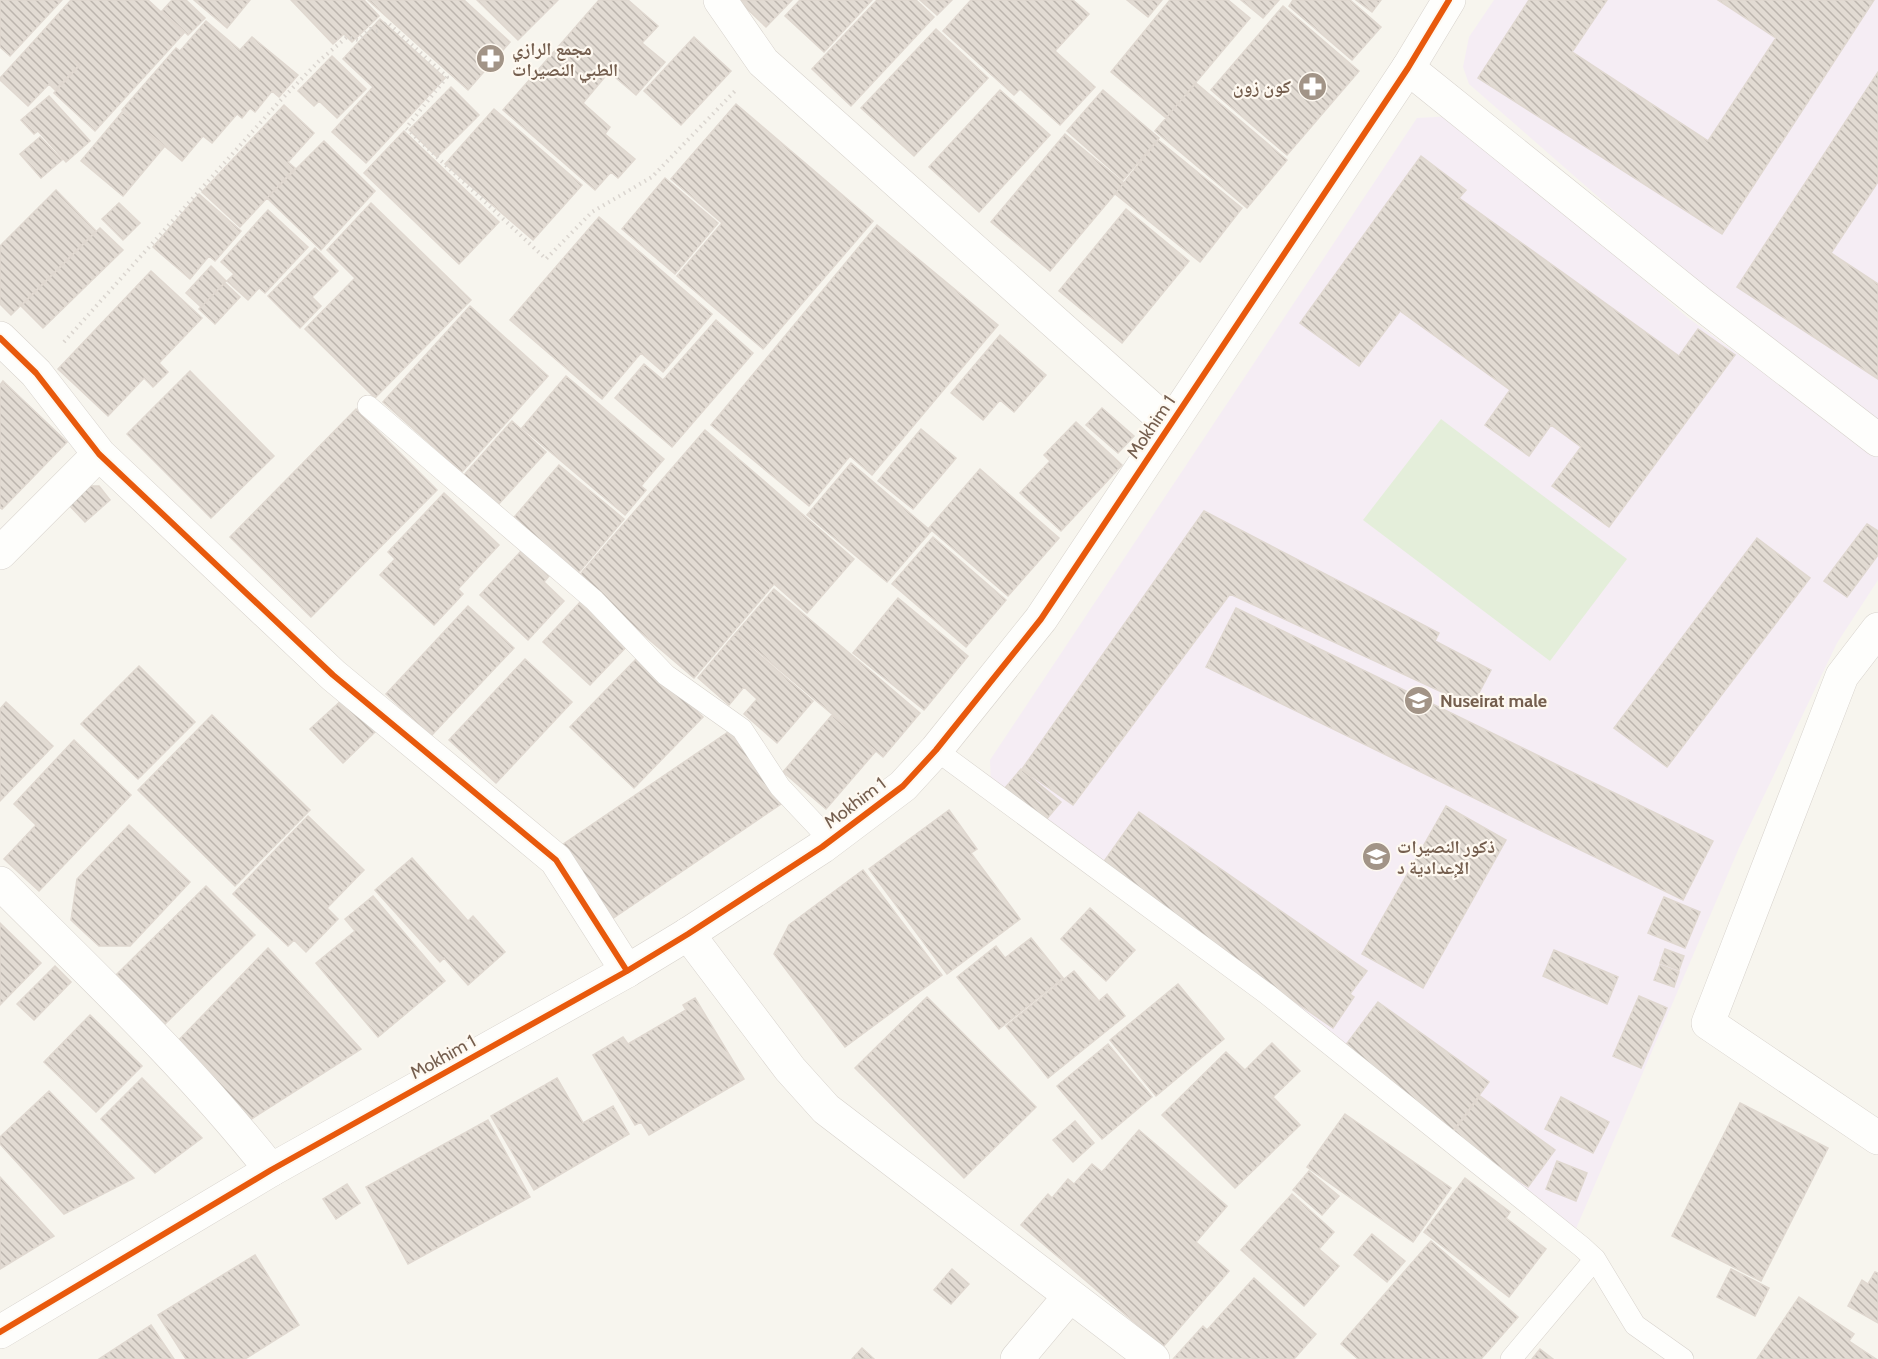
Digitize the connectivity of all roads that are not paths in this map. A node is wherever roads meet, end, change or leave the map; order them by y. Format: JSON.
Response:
{"nodes":[{"id":1,"x":720,"y":0,"type":"edge"},
{"id":2,"x":1449,"y":0,"type":"edge"},
{"id":3,"x":1408,"y":68,"type":"junction"},
{"id":4,"x":0,"y":338,"type":"edge"},
{"id":5,"x":368,"y":406,"type":"dead end"},
{"id":6,"x":1170,"y":425,"type":"junction"},
{"id":7,"x":1878,"y":440,"type":"edge"},
{"id":8,"x":99,"y":454,"type":"junction"},
{"id":9,"x":0,"y":553,"type":"edge"},
{"id":10,"x":1878,"y":629,"type":"edge"},
{"id":11,"x":936,"y":750,"type":"junction"},
{"id":12,"x":830,"y":840,"type":"junction"},
{"id":13,"x":0,"y":883,"type":"edge"},
{"id":14,"x":688,"y":934,"type":"junction"},
{"id":15,"x":627,"y":971,"type":"junction"},
{"id":16,"x":1878,"y":1138,"type":"edge"},
{"id":17,"x":271,"y":1170,"type":"junction"},
{"id":18,"x":1595,"y":1259,"type":"junction"},
{"id":19,"x":1069,"y":1297,"type":"junction"},
{"id":20,"x":0,"y":1332,"type":"edge"},
{"id":21,"x":1017,"y":1359,"type":"edge"},
{"id":22,"x":1153,"y":1359,"type":"edge"},
{"id":23,"x":1511,"y":1359,"type":"edge"},
{"id":24,"x":1683,"y":1359,"type":"edge"}],
"edges":[{"from":1,"to":6,"type":"street"},
{"from":2,"to":3,"type":"street","name":"Mokhim 1"},
{"from":3,"to":6,"type":"street","name":"Mokhim 1"},
{"from":3,"to":7,"type":"street"},
{"from":4,"to":8,"type":"street"},
{"from":5,"to":12,"type":"lane"},
{"from":6,"to":11,"type":"street","name":"Mokhim 1"},
{"from":8,"to":9,"type":"street"},
{"from":8,"to":15,"type":"street"},
{"from":10,"to":16,"type":"street"},
{"from":11,"to":12,"type":"street","name":"Mokhim 1"},
{"from":11,"to":18,"type":"lane"},
{"from":12,"to":14,"type":"street","name":"Mokhim 1"},
{"from":13,"to":17,"type":"street"},
{"from":14,"to":15,"type":"street","name":"Mokhim 1"},
{"from":14,"to":19,"type":"street"},
{"from":15,"to":17,"type":"street","name":"Mokhim 1"},
{"from":17,"to":20,"type":"street","name":"Mokhim 1"},
{"from":18,"to":23,"type":"lane"},
{"from":18,"to":24,"type":"lane"},
{"from":19,"to":21,"type":"street"},
{"from":19,"to":22,"type":"street"}]}
